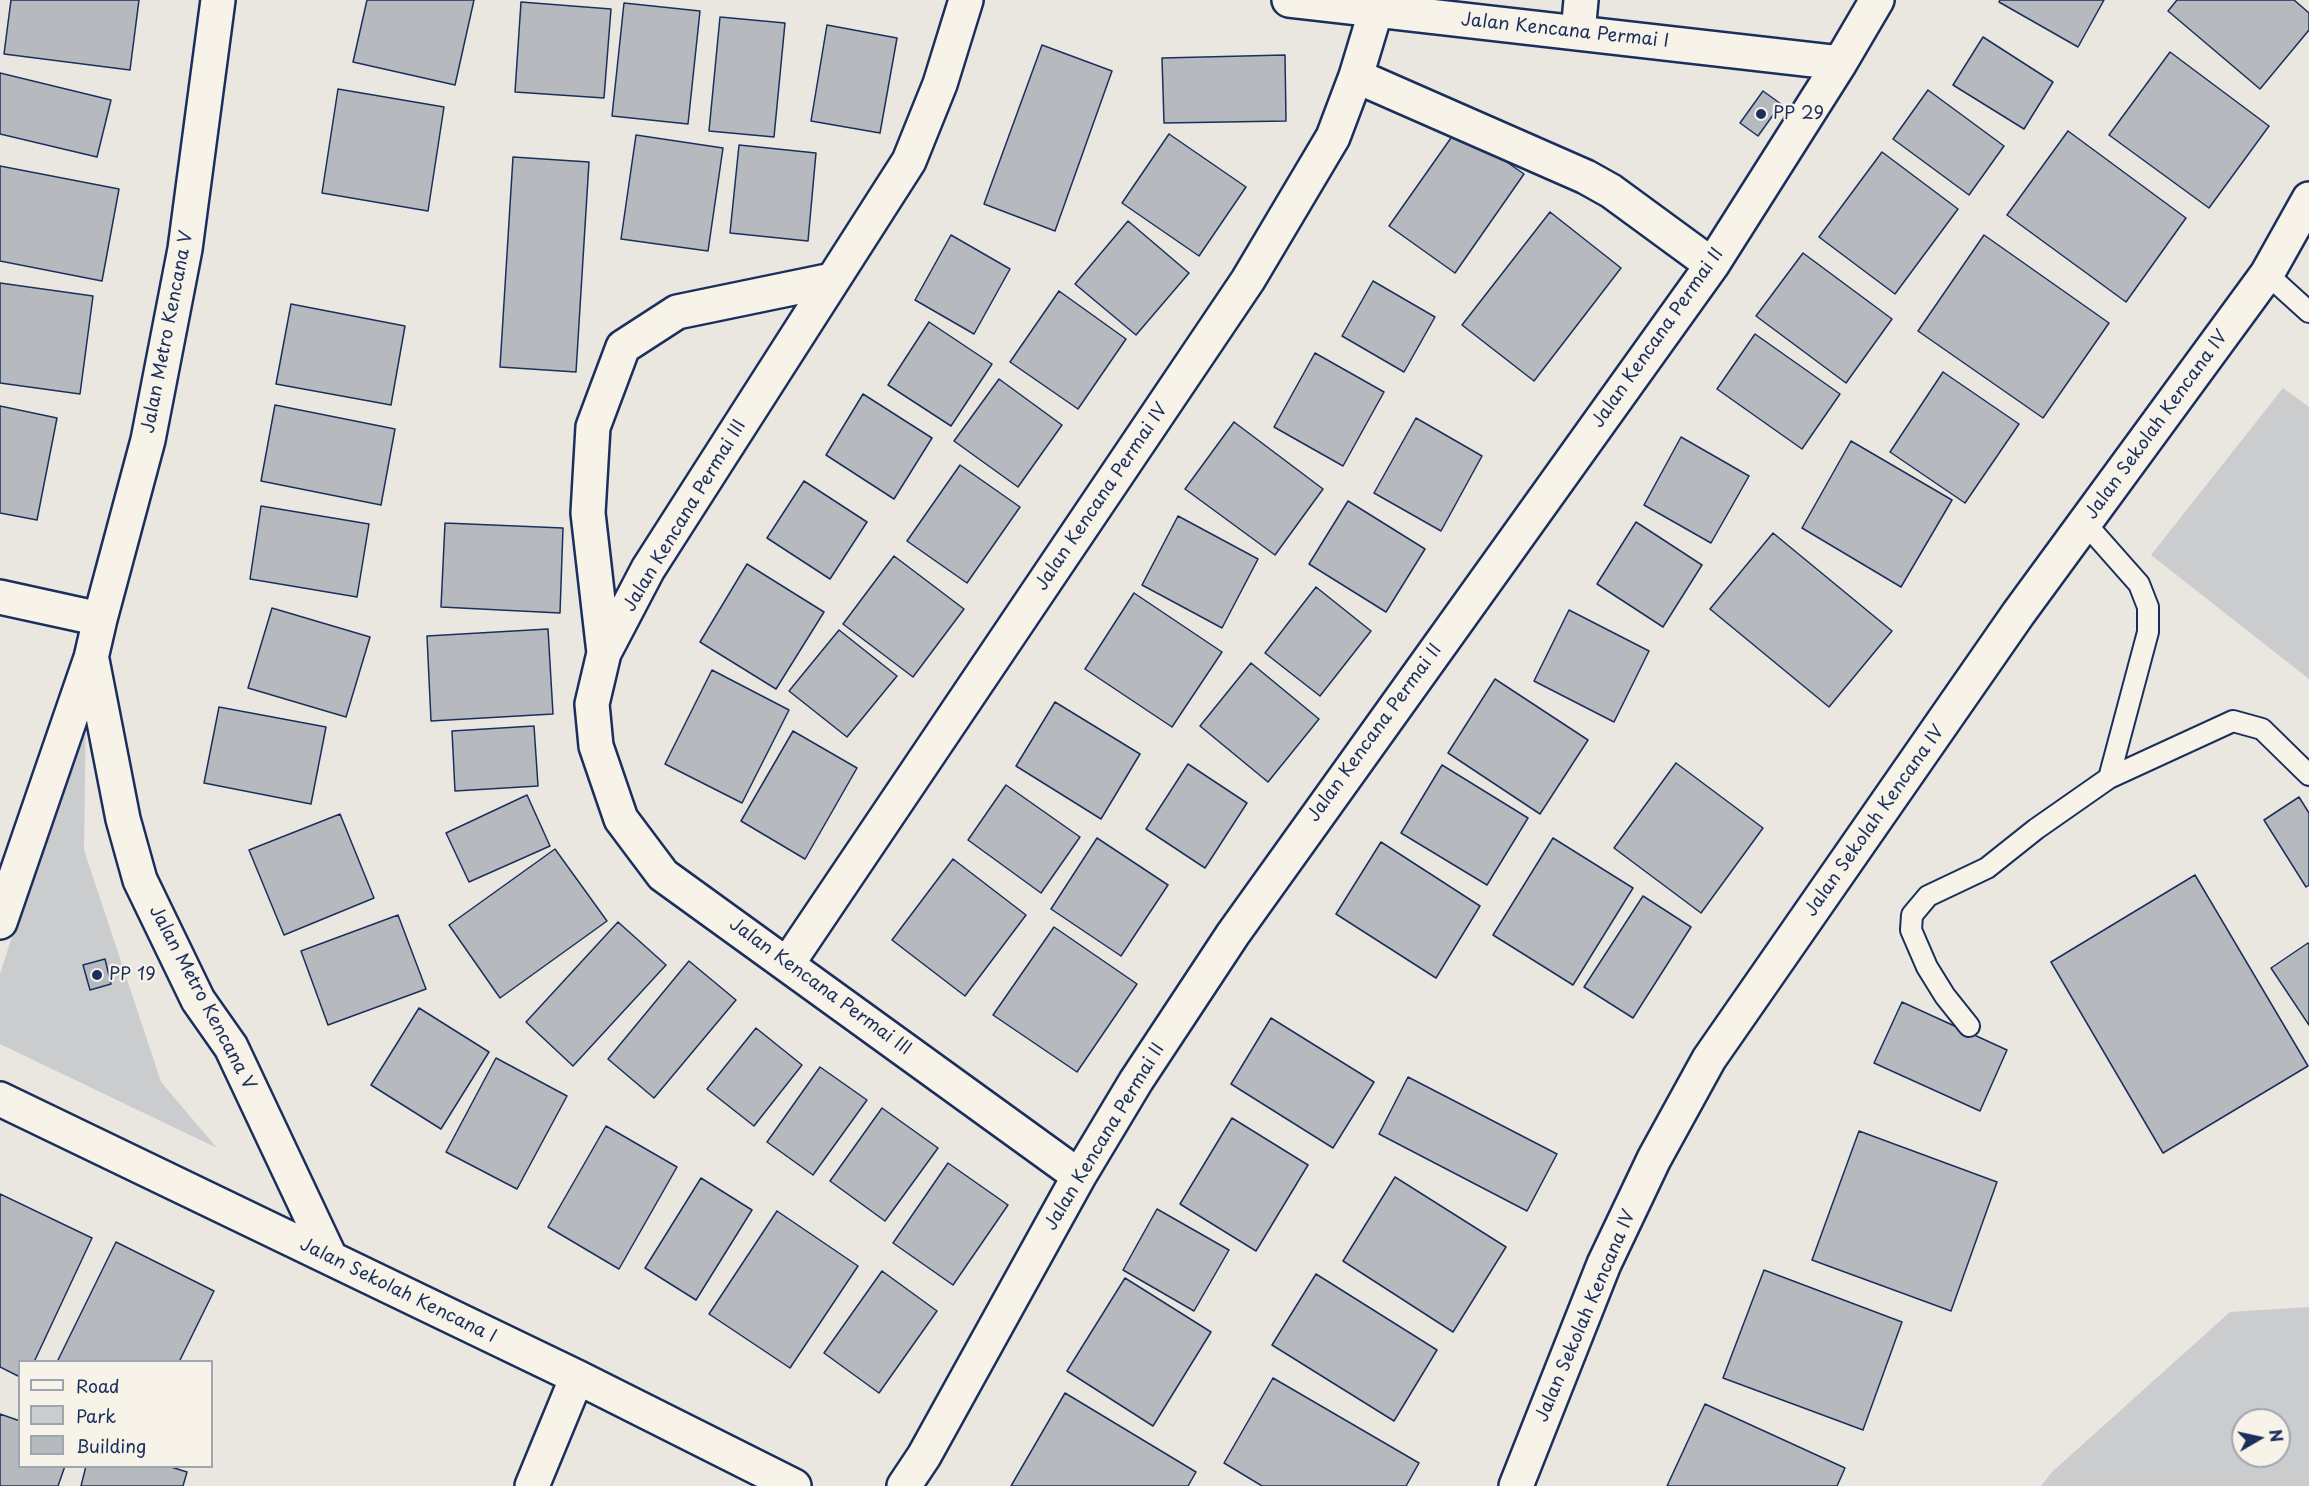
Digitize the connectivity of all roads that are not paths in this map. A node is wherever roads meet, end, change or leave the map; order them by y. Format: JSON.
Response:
{"nodes":[{"id":1,"x":218,"y":0,"type":"edge"},
{"id":2,"x":966,"y":0,"type":"edge"},
{"id":3,"x":1289,"y":0,"type":"edge"},
{"id":4,"x":1581,"y":0,"type":"edge"},
{"id":5,"x":1877,"y":0,"type":"edge"},
{"id":6,"x":1376,"y":10,"type":"junction"},
{"id":7,"x":1578,"y":33,"type":"junction"},
{"id":8,"x":1840,"y":63,"type":"junction"},
{"id":9,"x":1356,"y":76,"type":"junction"},
{"id":10,"x":2309,"y":199,"type":"edge"},
{"id":11,"x":1712,"y":265,"type":"junction"},
{"id":12,"x":2267,"y":274,"type":"junction"},
{"id":13,"x":832,"y":280,"type":"junction"},
{"id":14,"x":2309,"y":312,"type":"edge"},
{"id":15,"x":2085,"y":523,"type":"junction"},
{"id":16,"x":0,"y":597,"type":"edge"},
{"id":17,"x":100,"y":619,"type":"junction"},
{"id":18,"x":604,"y":653,"type":"junction"},
{"id":19,"x":91,"y":658,"type":"junction"},
{"id":20,"x":2309,"y":775,"type":"edge"},
{"id":21,"x":2109,"y":778,"type":"junction"},
{"id":22,"x":0,"y":922,"type":"edge"},
{"id":23,"x":788,"y":963,"type":"junction"},
{"id":24,"x":1969,"y":1026,"type":"dead end"},
{"id":25,"x":0,"y":1099,"type":"edge"},
{"id":26,"x":1079,"y":1176,"type":"junction"},
{"id":27,"x":330,"y":1257,"type":"junction"},
{"id":28,"x":577,"y":1377,"type":"junction"},
{"id":29,"x":532,"y":1486,"type":"edge"},
{"id":30,"x":794,"y":1486,"type":"edge"},
{"id":31,"x":904,"y":1486,"type":"edge"},
{"id":32,"x":1516,"y":1486,"type":"edge"}],
"edges":[{"from":1,"to":17,"type":"street","name":"Jalan Metro Kencana V"},
{"from":2,"to":13,"type":"street","name":"Jalan Kencana Permai III"},
{"from":3,"to":6,"type":"street","name":"Jalan Kencana Permai I"},
{"from":4,"to":7,"type":"street"},
{"from":5,"to":8,"type":"street","name":"Jalan Kencana Permai II"},
{"from":6,"to":7,"type":"street","name":"Jalan Kencana Permai I"},
{"from":6,"to":9,"type":"street","name":"Jalan Kencana Permai IV"},
{"from":7,"to":8,"type":"street","name":"Jalan Kencana Permai I"},
{"from":8,"to":11,"type":"street","name":"Jalan Kencana Permai II"},
{"from":9,"to":11,"type":"street"},
{"from":9,"to":23,"type":"street","name":"Jalan Kencana Permai IV"},
{"from":10,"to":12,"type":"street","name":"Jalan Sekolah Kencana IV"},
{"from":11,"to":26,"type":"street","name":"Jalan Kencana Permai II"},
{"from":12,"to":14,"type":"lane"},
{"from":12,"to":15,"type":"street","name":"Jalan Sekolah Kencana IV"},
{"from":13,"to":18,"type":"street","name":"Jalan Kencana Permai III"},
{"from":13,"to":18,"type":"street"},
{"from":15,"to":21,"type":"lane"},
{"from":15,"to":32,"type":"street","name":"Jalan Sekolah Kencana IV"},
{"from":16,"to":17,"type":"street"},
{"from":17,"to":19,"type":"street","name":"Jalan Metro Kencana V"},
{"from":18,"to":23,"type":"street","name":"Jalan Kencana Permai III"},
{"from":19,"to":22,"type":"street","name":"Jalan Metro Kencana V"},
{"from":19,"to":27,"type":"street","name":"Jalan Metro Kencana V"},
{"from":20,"to":21,"type":"lane"},
{"from":21,"to":24,"type":"lane"},
{"from":23,"to":26,"type":"street","name":"Jalan Kencana Permai III"},
{"from":25,"to":27,"type":"street","name":"Jalan Sekolah Kencana I"},
{"from":26,"to":31,"type":"street","name":"Jalan Kencana Permai II"},
{"from":27,"to":28,"type":"street","name":"Jalan Sekolah Kencana I"},
{"from":28,"to":29,"type":"street"},
{"from":28,"to":30,"type":"street","name":"Jalan Sekolah Kencana I"}]}
